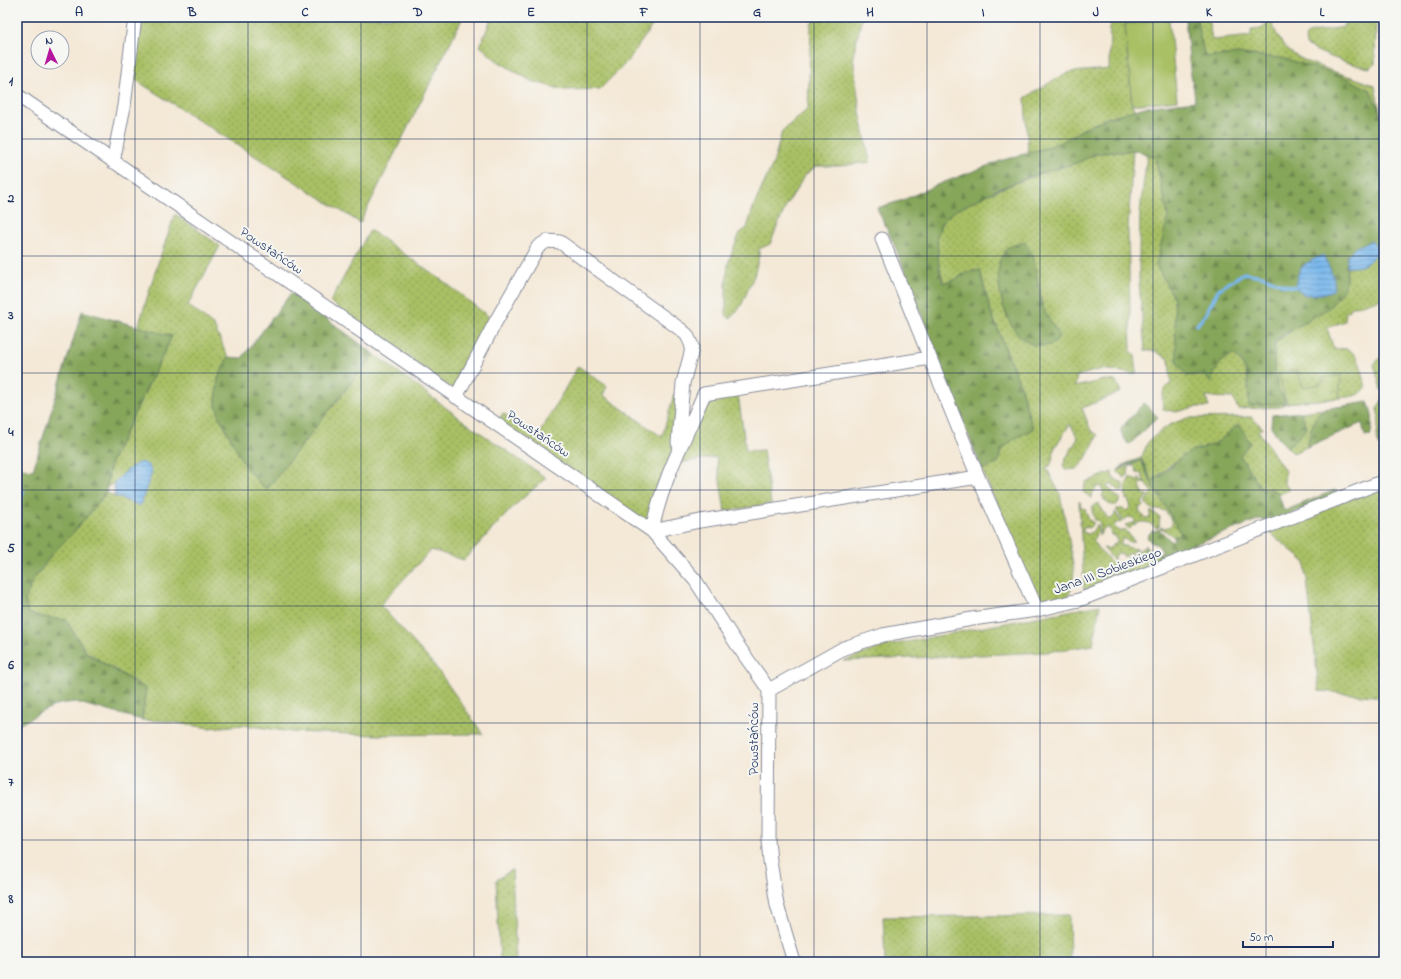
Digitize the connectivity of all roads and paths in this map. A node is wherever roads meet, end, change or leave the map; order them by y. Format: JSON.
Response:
{"nodes":[{"id":1,"x":135,"y":17,"type":"edge"},
{"id":2,"x":17,"y":95,"type":"edge"},
{"id":3,"x":114,"y":162,"type":"junction"},
{"id":4,"x":882,"y":239,"type":"dead end"},
{"id":5,"x":930,"y":358,"type":"junction"},
{"id":6,"x":683,"y":383,"type":"junction"},
{"id":7,"x":704,"y":394,"type":"junction"},
{"id":8,"x":456,"y":397,"type":"junction"},
{"id":9,"x":678,"y":454,"type":"junction"},
{"id":10,"x":978,"y":477,"type":"junction"},
{"id":11,"x":1384,"y":481,"type":"edge"},
{"id":12,"x":652,"y":531,"type":"junction"},
{"id":13,"x":1037,"y":610,"type":"junction"},
{"id":14,"x":769,"y":690,"type":"junction"},
{"id":15,"x":794,"y":962,"type":"edge"}],
"edges":[{"from":1,"to":3,"type":"street"},
{"from":2,"to":3,"type":"street","name":"Powstańców"},
{"from":3,"to":8,"type":"street","name":"Powstańców"},
{"from":4,"to":5,"type":"street"},
{"from":5,"to":7,"type":"street"},
{"from":5,"to":10,"type":"street"},
{"from":6,"to":7,"type":"street"},
{"from":6,"to":8,"type":"street"},
{"from":6,"to":9,"type":"street"},
{"from":7,"to":9,"type":"street"},
{"from":8,"to":12,"type":"street","name":"Powstańców"},
{"from":9,"to":12,"type":"street"},
{"from":10,"to":12,"type":"street"},
{"from":10,"to":13,"type":"street"},
{"from":11,"to":13,"type":"street","name":"Jana III Sobieskiego"},
{"from":12,"to":14,"type":"street","name":"Powstańców"},
{"from":13,"to":14,"type":"street","name":"Jana III Sobieskiego"},
{"from":14,"to":15,"type":"street","name":"Powstańców"}]}
